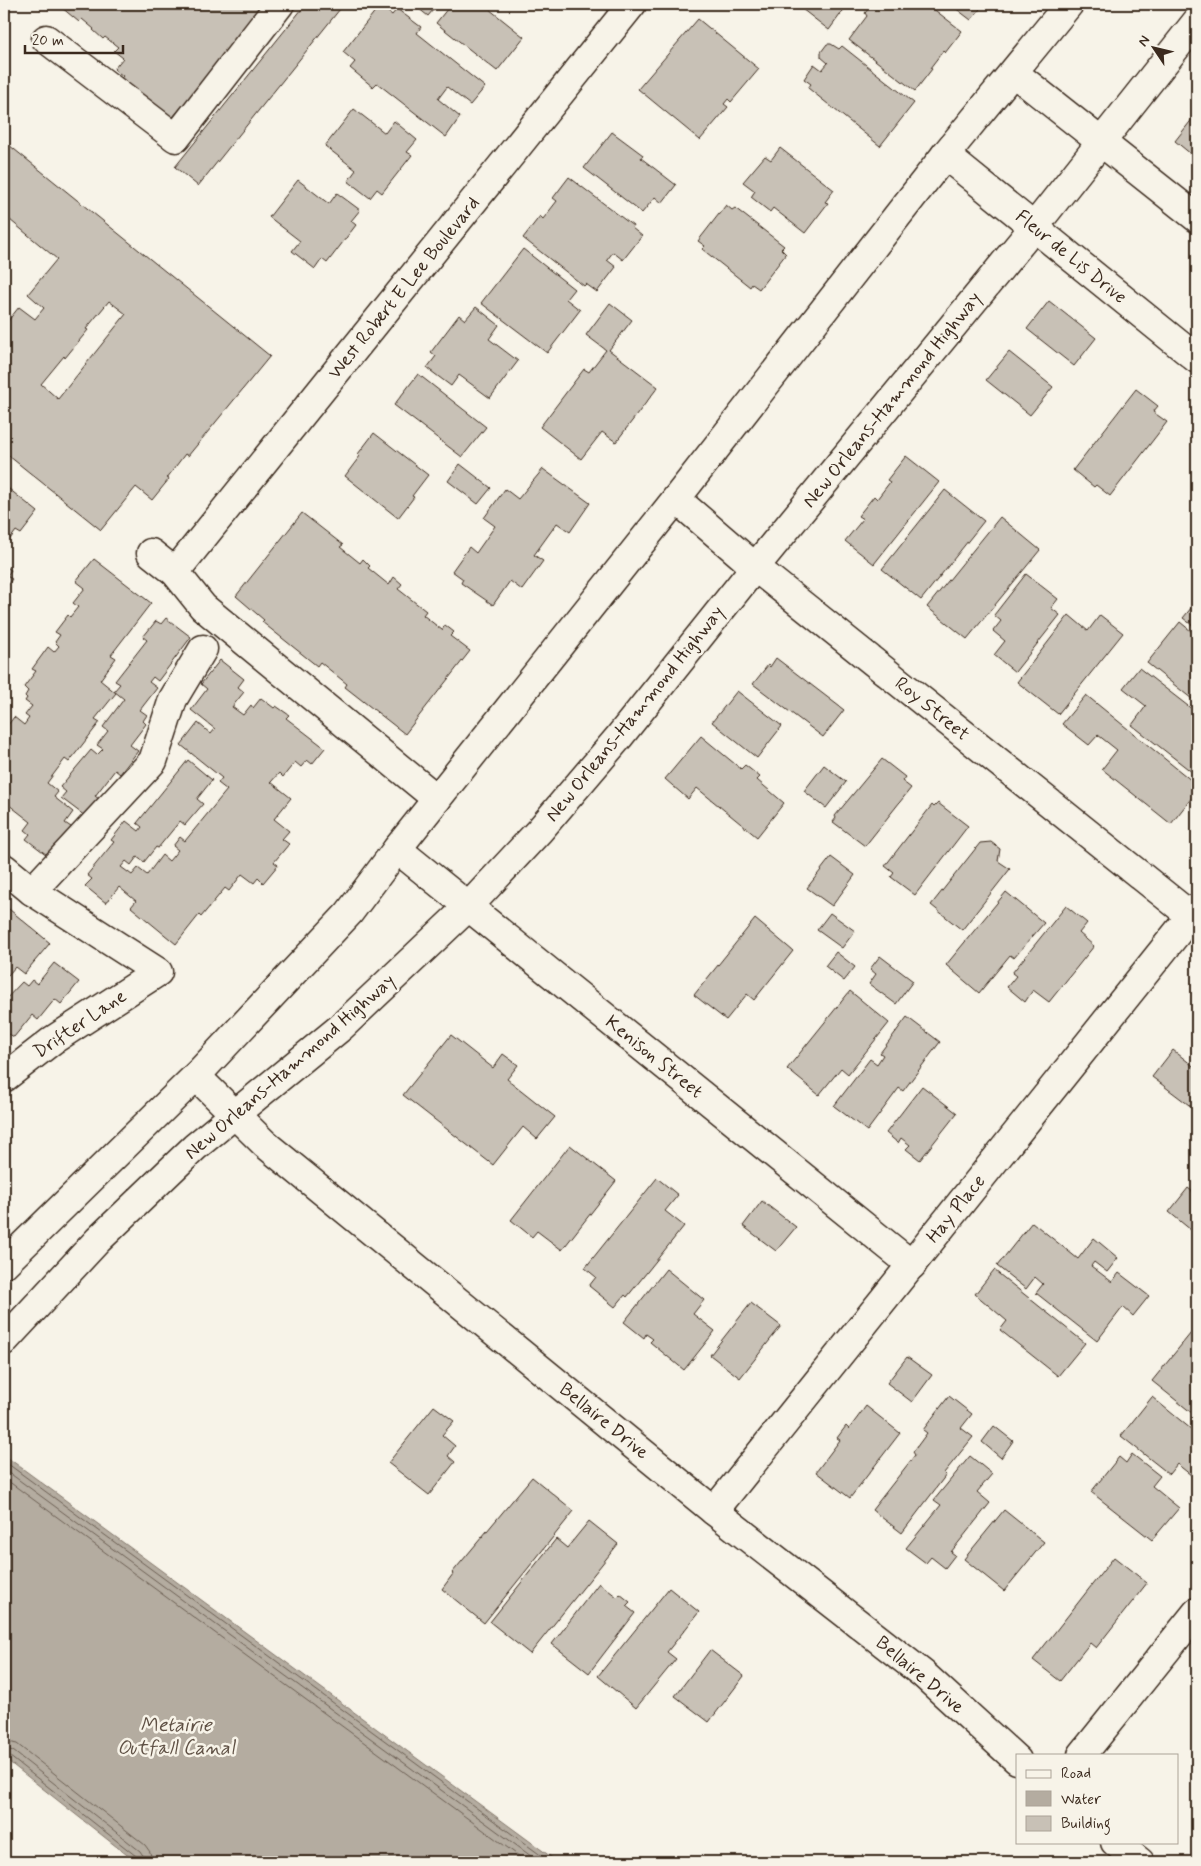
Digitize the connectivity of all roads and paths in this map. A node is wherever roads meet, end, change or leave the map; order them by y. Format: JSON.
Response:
{"nodes":[{"id":1,"x":280,"y":4,"type":"edge"},
{"id":2,"x":632,"y":4,"type":"edge"},
{"id":3,"x":1069,"y":4,"type":"edge"},
{"id":4,"x":1197,"y":21,"type":"edge"},
{"id":5,"x":46,"y":39,"type":"dead end"},
{"id":6,"x":1014,"y":73,"type":"junction"},
{"id":7,"x":1102,"y":141,"type":"junction"},
{"id":8,"x":944,"y":156,"type":"junction"},
{"id":9,"x":1197,"y":218,"type":"edge"},
{"id":10,"x":1034,"y":228,"type":"junction"},
{"id":11,"x":1197,"y":359,"type":"edge"},
{"id":12,"x":676,"y":499,"type":"junction"},
{"id":13,"x":151,"y":552,"type":"dead end"},
{"id":14,"x":755,"y":567,"type":"junction"},
{"id":15,"x":175,"y":572,"type":"junction"},
{"id":16,"x":202,"y":649,"type":"dead end"},
{"id":17,"x":437,"y":799,"type":"junction"},
{"id":18,"x":397,"y":849,"type":"junction"},
{"id":19,"x":4,"y":868,"type":"edge"},
{"id":20,"x":32,"y":892,"type":"junction"},
{"id":21,"x":468,"y":907,"type":"junction"},
{"id":22,"x":1194,"y":912,"type":"edge"},
{"id":23,"x":196,"y":1076,"type":"junction"},
{"id":24,"x":4,"y":1078,"type":"edge"},
{"id":25,"x":235,"y":1114,"type":"junction"},
{"id":26,"x":4,"y":1264,"type":"edge"},
{"id":27,"x":912,"y":1264,"type":"junction"},
{"id":28,"x":4,"y":1341,"type":"edge"},
{"id":29,"x":714,"y":1511,"type":"junction"},
{"id":30,"x":1197,"y":1612,"type":"edge"},
{"id":31,"x":1083,"y":1754,"type":"edge"},
{"id":32,"x":1016,"y":1759,"type":"edge"},
{"id":33,"x":1118,"y":1844,"type":"edge"},
{"id":34,"x":1140,"y":1862,"type":"edge"}],
"edges":[{"from":1,"to":5,"type":"street"},
{"from":2,"to":15,"type":"street","name":"West Robert E Lee Boulevard"},
{"from":3,"to":6,"type":"street"},
{"from":4,"to":7,"type":"street","name":"New Orleans-Hammond Highway"},
{"from":6,"to":7,"type":"street"},
{"from":6,"to":8,"type":"street"},
{"from":7,"to":9,"type":"street"},
{"from":7,"to":10,"type":"street","name":"New Orleans-Hammond Highway"},
{"from":8,"to":10,"type":"street","name":"Fleur de Lis Drive"},
{"from":8,"to":12,"type":"street"},
{"from":10,"to":11,"type":"street","name":"Fleur de Lis Drive"},
{"from":10,"to":14,"type":"street","name":"New Orleans-Hammond Highway"},
{"from":12,"to":14,"type":"street","name":"Roy Street"},
{"from":12,"to":17,"type":"street"},
{"from":13,"to":15,"type":"street"},
{"from":14,"to":21,"type":"street","name":"New Orleans-Hammond Highway"},
{"from":14,"to":22,"type":"street","name":"Roy Street"},
{"from":15,"to":17,"type":"street"},
{"from":16,"to":20,"type":"street"},
{"from":17,"to":18,"type":"street"},
{"from":18,"to":21,"type":"street","name":"Kenison Street"},
{"from":18,"to":23,"type":"street"},
{"from":19,"to":20,"type":"street"},
{"from":20,"to":24,"type":"street","name":"Drifter Lane"},
{"from":21,"to":25,"type":"street","name":"New Orleans-Hammond Highway"},
{"from":21,"to":27,"type":"street","name":"Kenison Street"},
{"from":22,"to":27,"type":"street","name":"Hay Place"},
{"from":23,"to":25,"type":"street","name":"Bellaire Drive"},
{"from":23,"to":26,"type":"street"},
{"from":25,"to":28,"type":"street","name":"New Orleans-Hammond Highway"},
{"from":25,"to":29,"type":"street","name":"Bellaire Drive"},
{"from":27,"to":29,"type":"street","name":"Hay Place"},
{"from":29,"to":32,"type":"street","name":"Bellaire Drive"},
{"from":30,"to":31,"type":"street"},
{"from":33,"to":34,"type":"street"}]}
